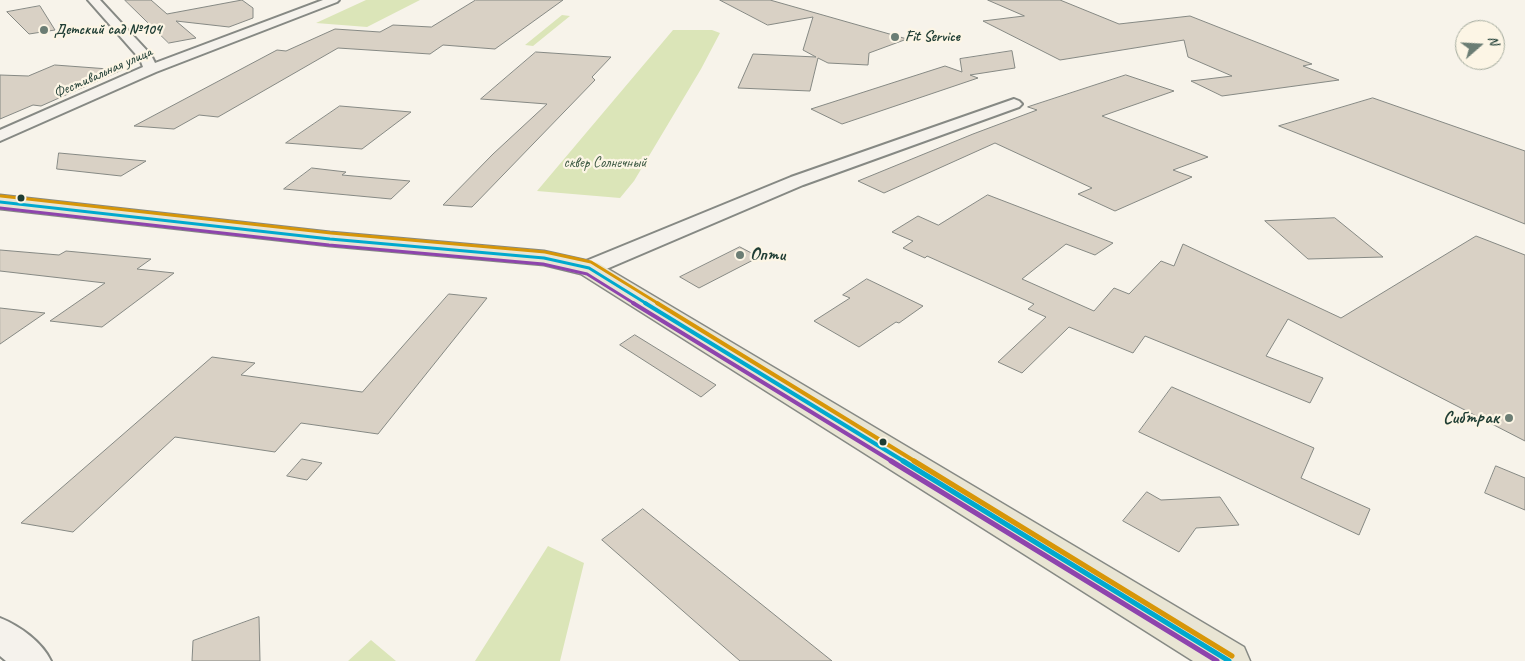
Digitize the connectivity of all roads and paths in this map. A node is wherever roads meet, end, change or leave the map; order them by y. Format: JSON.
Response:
{"nodes":[{"id":1,"x":94,"y":0,"type":"edge"},
{"id":2,"x":333,"y":0,"type":"edge"},
{"id":3,"x":151,"y":69,"type":"junction"},
{"id":4,"x":1014,"y":104,"type":"dead end"},
{"id":5,"x":0,"y":136,"type":"edge"},
{"id":6,"x":0,"y":202,"type":"edge"},
{"id":7,"x":589,"y":268,"type":"junction"},
{"id":8,"x":0,"y":634,"type":"edge"},
{"id":9,"x":32,"y":661,"type":"edge"},
{"id":10,"x":1229,"y":661,"type":"edge"}],
"edges":[{"from":1,"to":3,"type":"street"},
{"from":2,"to":3,"type":"street","name":"Фестивальная улица"},
{"from":3,"to":5,"type":"street","name":"Фестивальная улица"},
{"from":4,"to":7,"type":"street"},
{"from":6,"to":7,"type":"main road"},
{"from":7,"to":10,"type":"main road"},
{"from":8,"to":9,"type":"street"}]}
